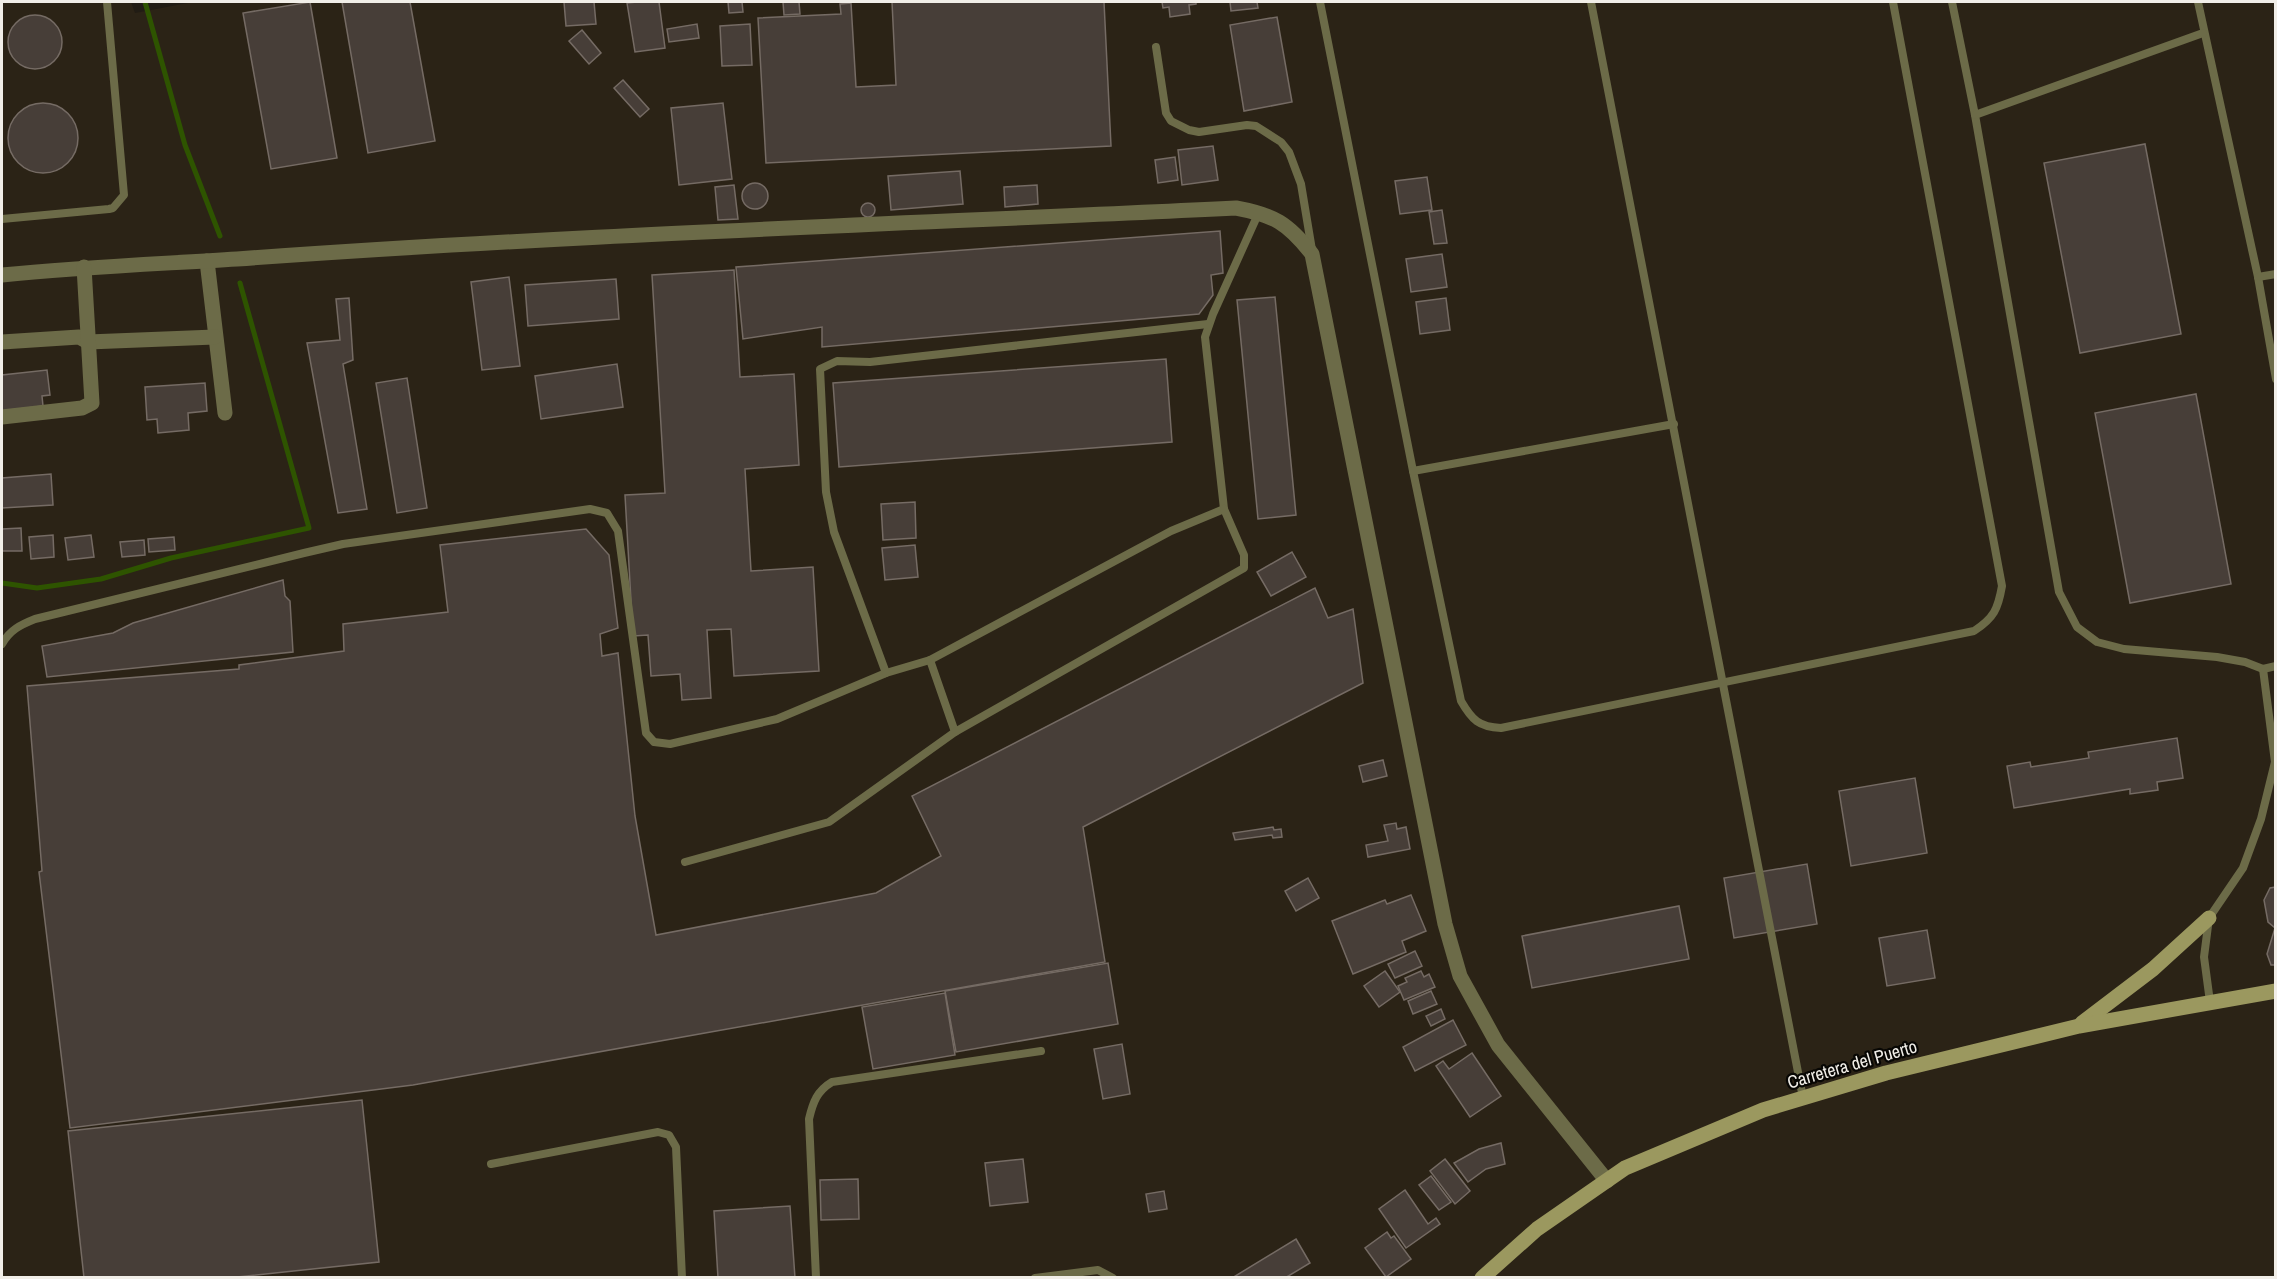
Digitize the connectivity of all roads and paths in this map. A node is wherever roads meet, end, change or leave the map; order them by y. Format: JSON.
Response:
{"nodes":[{"id":1,"x":107,"y":2,"type":"edge"},
{"id":2,"x":1320,"y":2,"type":"edge"},
{"id":3,"x":1591,"y":2,"type":"edge"},
{"id":4,"x":1893,"y":2,"type":"edge"},
{"id":5,"x":1952,"y":2,"type":"edge"},
{"id":6,"x":2198,"y":2,"type":"edge"},
{"id":7,"x":2203,"y":33,"type":"junction"},
{"id":8,"x":1155,"y":47,"type":"dead end"},
{"id":9,"x":1975,"y":114,"type":"junction"},
{"id":10,"x":1259,"y":212,"type":"junction"},
{"id":11,"x":2,"y":219,"type":"edge"},
{"id":12,"x":1312,"y":254,"type":"junction"},
{"id":13,"x":207,"y":261,"type":"junction"},
{"id":14,"x":84,"y":267,"type":"junction"},
{"id":15,"x":2276,"y":274,"type":"edge"},
{"id":16,"x":2,"y":275,"type":"edge"},
{"id":17,"x":2258,"y":277,"type":"junction"},
{"id":18,"x":1208,"y":324,"type":"junction"},
{"id":19,"x":215,"y":337,"type":"junction"},
{"id":20,"x":2,"y":342,"type":"edge"},
{"id":21,"x":88,"y":342,"type":"junction"},
{"id":22,"x":2276,"y":379,"type":"edge"},
{"id":23,"x":225,"y":413,"type":"dead end"},
{"id":24,"x":2,"y":417,"type":"edge"},
{"id":25,"x":1674,"y":424,"type":"junction"},
{"id":26,"x":1413,"y":471,"type":"junction"},
{"id":27,"x":1224,"y":509,"type":"junction"},
{"id":28,"x":2,"y":644,"type":"edge"},
{"id":29,"x":930,"y":660,"type":"junction"},
{"id":30,"x":2276,"y":666,"type":"edge"},
{"id":31,"x":2264,"y":669,"type":"junction"},
{"id":32,"x":886,"y":673,"type":"junction"},
{"id":33,"x":1722,"y":682,"type":"junction"},
{"id":34,"x":955,"y":732,"type":"junction"},
{"id":35,"x":2275,"y":763,"type":"edge"},
{"id":36,"x":685,"y":862,"type":"dead end"},
{"id":37,"x":2209,"y":918,"type":"junction"},
{"id":38,"x":2276,"y":991,"type":"edge"},
{"id":39,"x":2210,"y":1002,"type":"junction"},
{"id":40,"x":2079,"y":1026,"type":"junction"},
{"id":41,"x":1041,"y":1051,"type":"dead end"},
{"id":42,"x":1803,"y":1098,"type":"junction"},
{"id":43,"x":491,"y":1164,"type":"dead end"},
{"id":44,"x":1607,"y":1181,"type":"junction"},
{"id":45,"x":682,"y":1278,"type":"edge"},
{"id":46,"x":816,"y":1278,"type":"edge"},
{"id":47,"x":1035,"y":1278,"type":"edge"},
{"id":48,"x":1113,"y":1278,"type":"edge"},
{"id":49,"x":1482,"y":1278,"type":"edge"}],
"edges":[{"from":1,"to":11,"type":"lane"},
{"from":2,"to":26,"type":"lane"},
{"from":3,"to":25,"type":"lane"},
{"from":4,"to":33,"type":"lane"},
{"from":5,"to":9,"type":"lane"},
{"from":6,"to":7,"type":"lane"},
{"from":7,"to":9,"type":"lane"},
{"from":7,"to":17,"type":"lane"},
{"from":8,"to":12,"type":"lane"},
{"from":9,"to":31,"type":"lane"},
{"from":10,"to":12,"type":"street"},
{"from":10,"to":13,"type":"street"},
{"from":10,"to":18,"type":"lane"},
{"from":12,"to":44,"type":"street"},
{"from":13,"to":14,"type":"street"},
{"from":13,"to":19,"type":"street"},
{"from":14,"to":16,"type":"street"},
{"from":14,"to":21,"type":"street"},
{"from":15,"to":17,"type":"lane"},
{"from":17,"to":22,"type":"lane"},
{"from":18,"to":27,"type":"lane"},
{"from":18,"to":32,"type":"lane"},
{"from":19,"to":21,"type":"street"},
{"from":19,"to":23,"type":"street"},
{"from":20,"to":21,"type":"street"},
{"from":21,"to":24,"type":"street"},
{"from":25,"to":26,"type":"lane"},
{"from":25,"to":33,"type":"lane"},
{"from":26,"to":33,"type":"lane"},
{"from":27,"to":29,"type":"lane"},
{"from":27,"to":34,"type":"lane"},
{"from":28,"to":32,"type":"lane"},
{"from":29,"to":32,"type":"lane"},
{"from":29,"to":34,"type":"lane"},
{"from":30,"to":31,"type":"lane"},
{"from":31,"to":35,"type":"lane"},
{"from":33,"to":42,"type":"lane"},
{"from":34,"to":36,"type":"lane"},
{"from":35,"to":37,"type":"lane"},
{"from":37,"to":39,"type":"lane"},
{"from":37,"to":40,"type":"main road"},
{"from":38,"to":39,"type":"main road","name":"Carretera del Puerto"},
{"from":39,"to":40,"type":"main road","name":"Carretera del Puerto"},
{"from":40,"to":42,"type":"main road","name":"Carretera del Puerto"},
{"from":41,"to":46,"type":"lane"},
{"from":42,"to":44,"type":"main road","name":"Carretera del Puerto"},
{"from":43,"to":45,"type":"lane"},
{"from":44,"to":49,"type":"main road","name":"Carretera del Puerto"},
{"from":47,"to":48,"type":"lane"}]}
